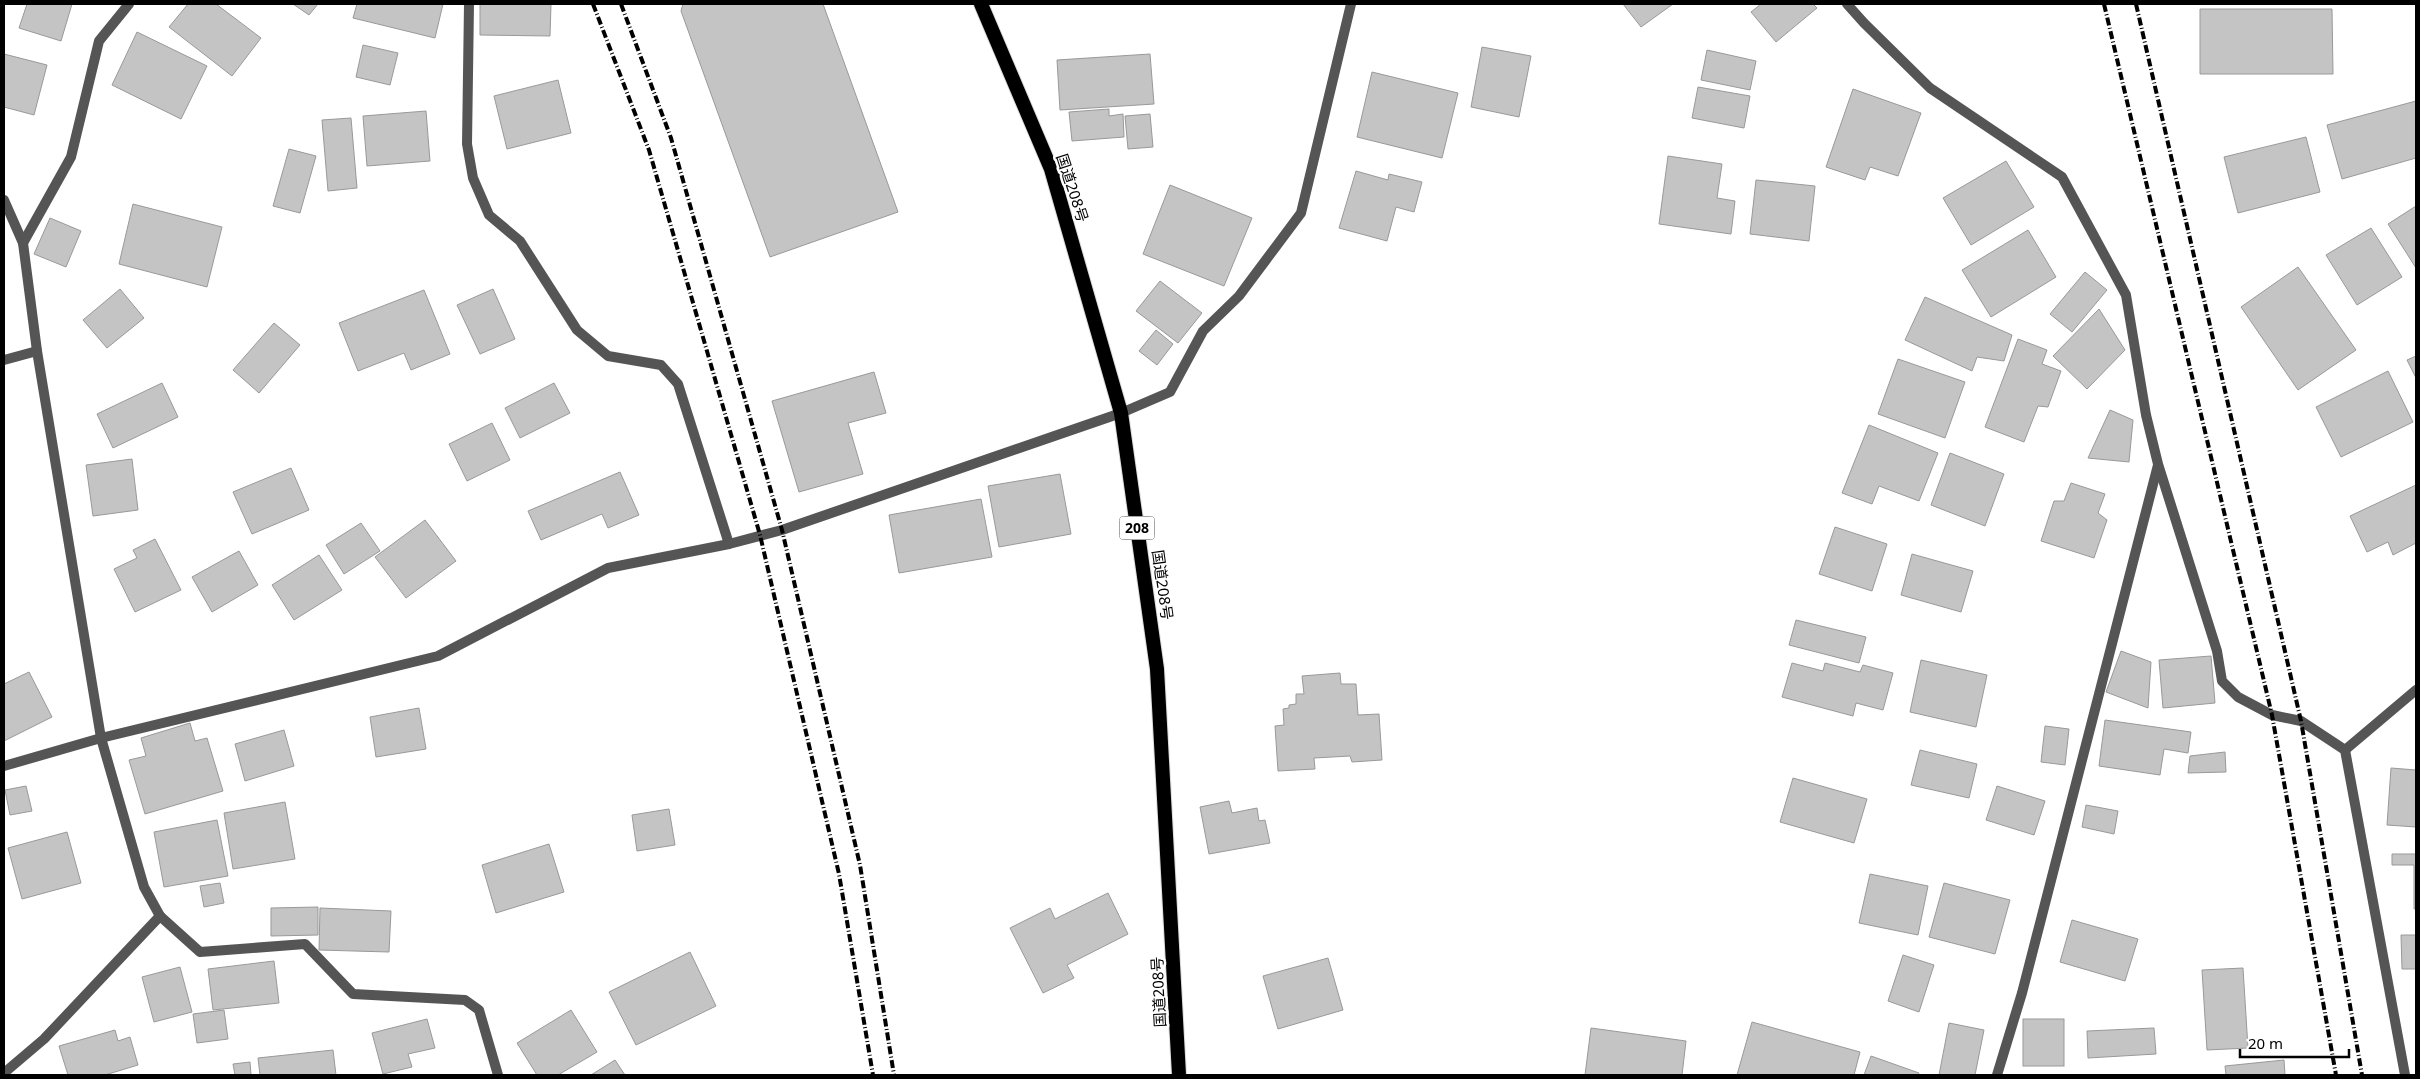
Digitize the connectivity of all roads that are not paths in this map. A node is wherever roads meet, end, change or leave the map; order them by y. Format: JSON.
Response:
{"nodes":[{"id":1,"x":129,"y":4,"type":"edge"},
{"id":2,"x":468,"y":4,"type":"edge"},
{"id":3,"x":981,"y":4,"type":"edge"},
{"id":4,"x":1351,"y":4,"type":"edge"},
{"id":5,"x":1847,"y":4,"type":"edge"},
{"id":6,"x":4,"y":200,"type":"edge"},
{"id":7,"x":23,"y":243,"type":"junction"},
{"id":8,"x":37,"y":351,"type":"junction"},
{"id":9,"x":4,"y":360,"type":"edge"},
{"id":10,"x":1121,"y":412,"type":"junction"},
{"id":11,"x":2158,"y":464,"type":"junction"},
{"id":12,"x":729,"y":544,"type":"junction"},
{"id":13,"x":2416,"y":690,"type":"edge"},
{"id":14,"x":101,"y":738,"type":"junction"},
{"id":15,"x":2345,"y":750,"type":"junction"},
{"id":16,"x":4,"y":766,"type":"edge"},
{"id":17,"x":160,"y":916,"type":"junction"},
{"id":18,"x":4,"y":1072,"type":"edge"},
{"id":19,"x":498,"y":1075,"type":"edge"},
{"id":20,"x":1180,"y":1075,"type":"edge"},
{"id":21,"x":1997,"y":1075,"type":"edge"},
{"id":22,"x":2405,"y":1075,"type":"edge"}],
"edges":[{"from":1,"to":7,"type":"street"},
{"from":2,"to":12,"type":"street"},
{"from":3,"to":10,"type":"highway","name":"国道208号","number":"208"},
{"from":4,"to":10,"type":"street"},
{"from":5,"to":11,"type":"street"},
{"from":6,"to":7,"type":"street"},
{"from":7,"to":8,"type":"street"},
{"from":8,"to":9,"type":"street"},
{"from":8,"to":14,"type":"street"},
{"from":10,"to":12,"type":"street"},
{"from":10,"to":20,"type":"highway","name":"国道208号","number":"208"},
{"from":11,"to":15,"type":"street"},
{"from":11,"to":21,"type":"street"},
{"from":12,"to":14,"type":"street"},
{"from":13,"to":15,"type":"street"},
{"from":14,"to":16,"type":"street"},
{"from":14,"to":17,"type":"street"},
{"from":15,"to":22,"type":"street"},
{"from":17,"to":18,"type":"street"},
{"from":17,"to":19,"type":"street"}]}
